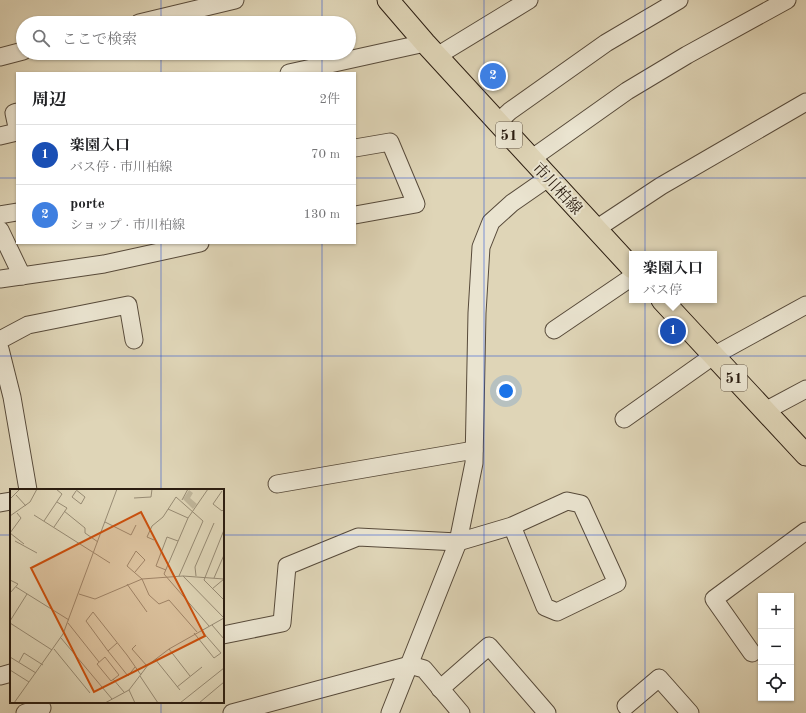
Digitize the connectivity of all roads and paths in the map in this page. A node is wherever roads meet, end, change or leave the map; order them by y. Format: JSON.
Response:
{"nodes":[{"id":1,"x":235,"y":0,"type":"edge"},
{"id":2,"x":388,"y":0,"type":"edge"},
{"id":3,"x":529,"y":0,"type":"edge"},
{"id":4,"x":679,"y":0,"type":"edge"},
{"id":5,"x":787,"y":0,"type":"edge"},
{"id":6,"x":168,"y":16,"type":"edge"},
{"id":7,"x":431,"y":50,"type":"junction"},
{"id":8,"x":16,"y":53,"type":"edge"},
{"id":9,"x":0,"y":56,"type":"edge"},
{"id":10,"x":295,"y":72,"type":"edge"},
{"id":11,"x":806,"y":102,"type":"edge"},
{"id":12,"x":16,"y":112,"type":"edge"},
{"id":13,"x":16,"y":122,"type":"edge"},
{"id":14,"x":498,"y":122,"type":"junction"},
{"id":15,"x":16,"y":132,"type":"edge"},
{"id":16,"x":0,"y":136,"type":"edge"},
{"id":17,"x":356,"y":148,"type":"edge"},
{"id":18,"x":531,"y":160,"type":"junction"},
{"id":19,"x":548,"y":178,"type":"junction"},
{"id":20,"x":16,"y":212,"type":"edge"},
{"id":21,"x":0,"y":215,"type":"edge"},
{"id":22,"x":356,"y":215,"type":"edge"},
{"id":23,"x":596,"y":229,"type":"junction"},
{"id":24,"x":0,"y":230,"type":"edge"},
{"id":25,"x":193,"y":244,"type":"edge"},
{"id":26,"x":629,"y":265,"type":"edge"},
{"id":27,"x":22,"y":276,"type":"junction"},
{"id":28,"x":0,"y":279,"type":"edge"},
{"id":29,"x":629,"y":279,"type":"edge"},
{"id":30,"x":665,"y":303,"type":"edge"},
{"id":31,"x":806,"y":304,"type":"edge"},
{"id":32,"x":554,"y":330,"type":"dead end"},
{"id":33,"x":0,"y":340,"type":"edge"},
{"id":34,"x":134,"y":340,"type":"dead end"},
{"id":35,"x":0,"y":349,"type":"edge"},
{"id":36,"x":713,"y":356,"type":"junction"},
{"id":37,"x":806,"y":389,"type":"edge"},
{"id":38,"x":6,"y":398,"type":"edge"},
{"id":39,"x":765,"y":411,"type":"junction"},
{"id":40,"x":624,"y":419,"type":"dead end"},
{"id":41,"x":474,"y":450,"type":"junction"},
{"id":42,"x":806,"y":455,"type":"edge"},
{"id":43,"x":277,"y":484,"type":"dead end"},
{"id":44,"x":28,"y":489,"type":"edge"},
{"id":45,"x":10,"y":501,"type":"edge"},
{"id":46,"x":0,"y":503,"type":"edge"},
{"id":47,"x":512,"y":526,"type":"junction"},
{"id":48,"x":806,"y":531,"type":"edge"},
{"id":49,"x":458,"y":542,"type":"junction"},
{"id":50,"x":224,"y":635,"type":"edge"},
{"id":51,"x":752,"y":653,"type":"dead end"},
{"id":52,"x":410,"y":665,"type":"junction"},
{"id":53,"x":10,"y":673,"type":"edge"},
{"id":54,"x":0,"y":676,"type":"edge"},
{"id":55,"x":440,"y":689,"type":"junction"},
{"id":56,"x":626,"y":706,"type":"dead end"},
{"id":57,"x":42,"y":708,"type":"edge"},
{"id":58,"x":25,"y":713,"type":"edge"},
{"id":59,"x":232,"y":713,"type":"edge"},
{"id":60,"x":390,"y":713,"type":"edge"},
{"id":61,"x":461,"y":713,"type":"edge"},
{"id":62,"x":548,"y":713,"type":"edge"},
{"id":63,"x":690,"y":713,"type":"edge"}],
"edges":[{"from":1,"to":6,"type":"street"},
{"from":2,"to":7,"type":"main road","name":"市川柏線","number":"51"},
{"from":3,"to":7,"type":"street"},
{"from":4,"to":14,"type":"street"},
{"from":5,"to":18,"type":"street"},
{"from":7,"to":10,"type":"street"},
{"from":7,"to":14,"type":"main road","name":"市川柏線","number":"51"},
{"from":8,"to":9,"type":"street"},
{"from":11,"to":23,"type":"street"},
{"from":12,"to":13,"type":"street"},
{"from":14,"to":18,"type":"main road","name":"市川柏線","number":"51"},
{"from":15,"to":16,"type":"street"},
{"from":17,"to":22,"type":"street"},
{"from":18,"to":19,"type":"main road","name":"市川柏線","number":"51"},
{"from":19,"to":23,"type":"main road","name":"市川柏線","number":"51"},
{"from":19,"to":41,"type":"street"},
{"from":20,"to":21,"type":"street"},
{"from":23,"to":26,"type":"main road","name":"市川柏線","number":"51"},
{"from":24,"to":27,"type":"street"},
{"from":25,"to":27,"type":"street"},
{"from":27,"to":28,"type":"street"},
{"from":29,"to":32,"type":"street"},
{"from":30,"to":36,"type":"main road","number":"51"},
{"from":31,"to":36,"type":"street"},
{"from":33,"to":34,"type":"street"},
{"from":35,"to":38,"type":"street"},
{"from":36,"to":39,"type":"main road","number":"51"},
{"from":36,"to":40,"type":"street"},
{"from":37,"to":39,"type":"street"},
{"from":38,"to":44,"type":"street"},
{"from":39,"to":42,"type":"main road","number":"51"},
{"from":41,"to":43,"type":"street"},
{"from":41,"to":49,"type":"street"},
{"from":45,"to":46,"type":"street"},
{"from":47,"to":47,"type":"street"},
{"from":47,"to":49,"type":"street"},
{"from":48,"to":51,"type":"street"},
{"from":49,"to":50,"type":"street"},
{"from":49,"to":52,"type":"street"},
{"from":52,"to":55,"type":"street"},
{"from":52,"to":59,"type":"street"},
{"from":52,"to":60,"type":"street"},
{"from":53,"to":54,"type":"street"},
{"from":55,"to":61,"type":"street"},
{"from":55,"to":62,"type":"street"},
{"from":56,"to":63,"type":"street"},
{"from":57,"to":58,"type":"street"}]}
